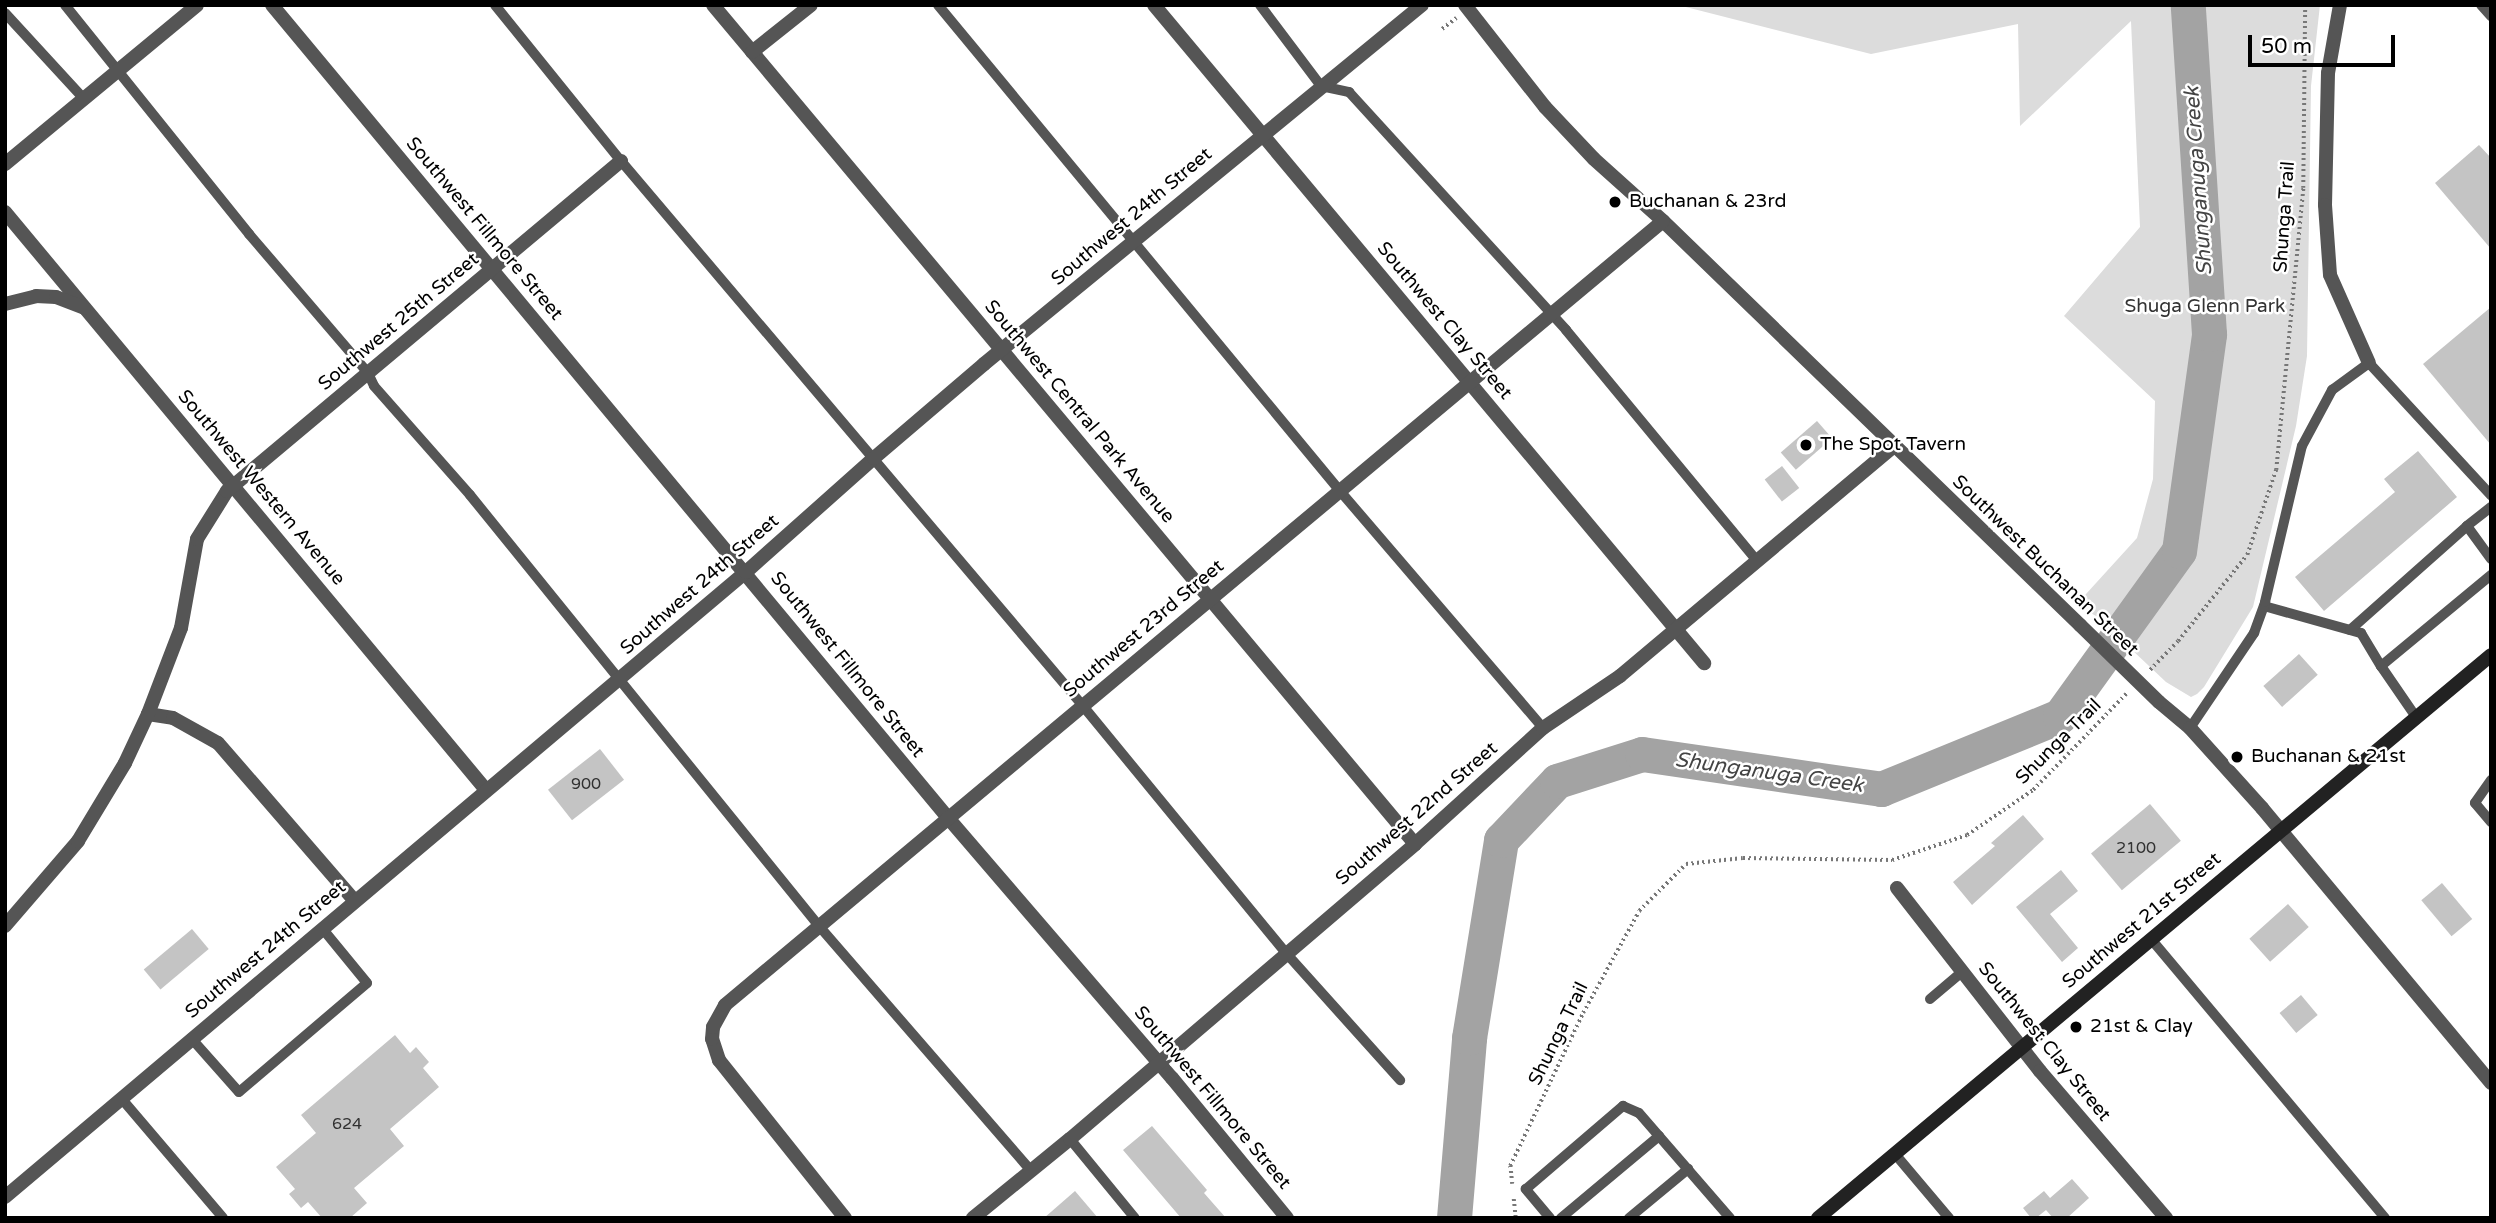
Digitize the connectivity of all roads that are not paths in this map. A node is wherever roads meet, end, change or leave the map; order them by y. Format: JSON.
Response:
{"nodes":[{"id":1,"x":65,"y":5,"type":"edge"},
{"id":2,"x":197,"y":5,"type":"edge"},
{"id":3,"x":272,"y":5,"type":"edge"},
{"id":4,"x":495,"y":5,"type":"edge"},
{"id":5,"x":713,"y":5,"type":"edge"},
{"id":6,"x":811,"y":5,"type":"edge"},
{"id":7,"x":938,"y":5,"type":"edge"},
{"id":8,"x":1154,"y":5,"type":"edge"},
{"id":9,"x":1260,"y":5,"type":"edge"},
{"id":10,"x":1422,"y":5,"type":"edge"},
{"id":11,"x":1465,"y":5,"type":"edge"},
{"id":12,"x":2340,"y":5,"type":"edge"},
{"id":13,"x":2482,"y":5,"type":"edge"},
{"id":14,"x":5,"y":13,"type":"edge"},
{"id":15,"x":2491,"y":16,"type":"edge"},
{"id":16,"x":752,"y":52,"type":"junction"},
{"id":17,"x":119,"y":71,"type":"junction"},
{"id":18,"x":1321,"y":86,"type":"junction"},
{"id":19,"x":84,"y":99,"type":"junction"},
{"id":20,"x":1262,"y":135,"type":"junction"},
{"id":21,"x":621,"y":161,"type":"junction"},
{"id":22,"x":5,"y":164,"type":"edge"},
{"id":23,"x":5,"y":212,"type":"edge"},
{"id":24,"x":1663,"y":220,"type":"junction"},
{"id":25,"x":1135,"y":240,"type":"junction"},
{"id":26,"x":492,"y":270,"type":"junction"},
{"id":27,"x":5,"y":304,"type":"edge"},
{"id":28,"x":88,"y":310,"type":"junction"},
{"id":29,"x":1550,"y":312,"type":"junction"},
{"id":30,"x":1001,"y":351,"type":"junction"},
{"id":31,"x":2369,"y":363,"type":"junction"},
{"id":32,"x":368,"y":373,"type":"junction"},
{"id":33,"x":1469,"y":380,"type":"junction"},
{"id":34,"x":1893,"y":447,"type":"junction"},
{"id":35,"x":874,"y":458,"type":"junction"},
{"id":36,"x":233,"y":485,"type":"junction"},
{"id":37,"x":1340,"y":491,"type":"junction"},
{"id":38,"x":2491,"y":495,"type":"edge"},
{"id":39,"x":2491,"y":507,"type":"edge"},
{"id":40,"x":2467,"y":526,"type":"junction"},
{"id":41,"x":2491,"y":559,"type":"edge"},
{"id":42,"x":1758,"y":562,"type":"junction"},
{"id":43,"x":746,"y":572,"type":"junction"},
{"id":44,"x":2491,"y":575,"type":"edge"},
{"id":45,"x":1210,"y":599,"type":"junction"},
{"id":46,"x":2264,"y":606,"type":"junction"},
{"id":47,"x":1677,"y":629,"type":"junction"},
{"id":48,"x":2350,"y":630,"type":"junction"},
{"id":49,"x":2491,"y":655,"type":"edge"},
{"id":50,"x":1704,"y":663,"type":"dead end"},
{"id":51,"x":2381,"y":666,"type":"junction"},
{"id":52,"x":619,"y":680,"type":"junction"},
{"id":53,"x":1083,"y":706,"type":"junction"},
{"id":54,"x":148,"y":713,"type":"junction"},
{"id":55,"x":2416,"y":718,"type":"junction"},
{"id":56,"x":1543,"y":728,"type":"junction"},
{"id":57,"x":2190,"y":728,"type":"junction"},
{"id":58,"x":2491,"y":780,"type":"edge"},
{"id":59,"x":486,"y":790,"type":"junction"},
{"id":60,"x":949,"y":819,"type":"junction"},
{"id":61,"x":2491,"y":822,"type":"edge"},
{"id":62,"x":2281,"y":830,"type":"junction"},
{"id":63,"x":1415,"y":844,"type":"junction"},
{"id":64,"x":1897,"y":888,"type":"dead end"},
{"id":65,"x":354,"y":900,"type":"junction"},
{"id":66,"x":5,"y":926,"type":"edge"},
{"id":67,"x":819,"y":926,"type":"junction"},
{"id":68,"x":322,"y":928,"type":"junction"},
{"id":69,"x":2151,"y":939,"type":"junction"},
{"id":70,"x":1286,"y":953,"type":"junction"},
{"id":71,"x":1962,"y":972,"type":"junction"},
{"id":72,"x":1930,"y":999,"type":"dead end"},
{"id":73,"x":191,"y":1038,"type":"junction"},
{"id":74,"x":2021,"y":1047,"type":"junction"},
{"id":75,"x":1158,"y":1062,"type":"junction"},
{"id":76,"x":1401,"y":1080,"type":"dead end"},
{"id":77,"x":2491,"y":1083,"type":"edge"},
{"id":78,"x":121,"y":1098,"type":"junction"},
{"id":79,"x":1659,"y":1136,"type":"junction"},
{"id":80,"x":1070,"y":1139,"type":"junction"},
{"id":81,"x":1895,"y":1154,"type":"junction"},
{"id":82,"x":1688,"y":1169,"type":"junction"},
{"id":83,"x":1031,"y":1171,"type":"junction"},
{"id":84,"x":5,"y":1196,"type":"edge"},
{"id":85,"x":223,"y":1218,"type":"edge"},
{"id":86,"x":845,"y":1218,"type":"edge"},
{"id":87,"x":973,"y":1218,"type":"edge"},
{"id":88,"x":1135,"y":1218,"type":"edge"},
{"id":89,"x":1287,"y":1218,"type":"edge"},
{"id":90,"x":1550,"y":1218,"type":"edge"},
{"id":91,"x":1561,"y":1218,"type":"edge"},
{"id":92,"x":1629,"y":1218,"type":"edge"},
{"id":93,"x":1730,"y":1218,"type":"edge"},
{"id":94,"x":1818,"y":1218,"type":"edge"},
{"id":95,"x":1949,"y":1218,"type":"edge"},
{"id":96,"x":2166,"y":1218,"type":"edge"},
{"id":97,"x":2385,"y":1218,"type":"edge"}],
"edges":[{"from":1,"to":17,"type":"lane"},
{"from":2,"to":17,"type":"street"},
{"from":3,"to":26,"type":"street","name":"Southwest Fillmore Street"},
{"from":4,"to":21,"type":"lane"},
{"from":5,"to":16,"type":"street","name":"Southwest Central Park Avenue"},
{"from":6,"to":16,"type":"street"},
{"from":7,"to":25,"type":"lane"},
{"from":8,"to":20,"type":"street","name":"Southwest Clay Street"},
{"from":9,"to":18,"type":"lane"},
{"from":10,"to":18,"type":"street","name":"Southwest 24th Street"},
{"from":11,"to":24,"type":"street","name":"Southwest Buchanan Street"},
{"from":12,"to":31,"type":"street"},
{"from":13,"to":15,"type":"lane"},
{"from":14,"to":19,"type":"lane"},
{"from":16,"to":30,"type":"street","name":"Southwest Central Park Avenue"},
{"from":17,"to":19,"type":"street"},
{"from":17,"to":32,"type":"lane"},
{"from":18,"to":20,"type":"street","name":"Southwest 24th Street"},
{"from":18,"to":29,"type":"lane"},
{"from":19,"to":22,"type":"street"},
{"from":20,"to":25,"type":"street","name":"Southwest 24th Street"},
{"from":20,"to":33,"type":"street","name":"Southwest Clay Street"},
{"from":21,"to":26,"type":"street","name":"Southwest 25th Street"},
{"from":21,"to":35,"type":"lane"},
{"from":23,"to":28,"type":"street","name":"Southwest Western Avenue"},
{"from":24,"to":29,"type":"street","name":"Southwest 23rd Street"},
{"from":24,"to":34,"type":"street","name":"Southwest Buchanan Street"},
{"from":25,"to":30,"type":"street","name":"Southwest 24th Street"},
{"from":25,"to":37,"type":"lane"},
{"from":26,"to":32,"type":"street","name":"Southwest 25th Street"},
{"from":26,"to":43,"type":"street","name":"Southwest Fillmore Street"},
{"from":27,"to":28,"type":"street"},
{"from":28,"to":36,"type":"street","name":"Southwest Western Avenue"},
{"from":29,"to":33,"type":"street","name":"Southwest 23rd Street"},
{"from":29,"to":42,"type":"lane"},
{"from":30,"to":35,"type":"street","name":"Southwest 24th Street"},
{"from":30,"to":45,"type":"street","name":"Southwest Central Park Avenue"},
{"from":31,"to":38,"type":"lane"},
{"from":31,"to":46,"type":"lane"},
{"from":32,"to":36,"type":"street","name":"Southwest 25th Street"},
{"from":32,"to":52,"type":"lane"},
{"from":33,"to":37,"type":"street","name":"Southwest 23rd Street"},
{"from":33,"to":47,"type":"street","name":"Southwest Clay Street"},
{"from":34,"to":42,"type":"street","name":"Southwest 22nd Street"},
{"from":34,"to":57,"type":"street","name":"Southwest Buchanan Street","bridge":true},
{"from":35,"to":43,"type":"street","name":"Southwest 24th Street"},
{"from":35,"to":53,"type":"lane"},
{"from":36,"to":54,"type":"street","name":"Southwest 25th Street"},
{"from":36,"to":59,"type":"street","name":"Southwest Western Avenue"},
{"from":37,"to":45,"type":"street","name":"Southwest 23rd Street"},
{"from":37,"to":56,"type":"lane"},
{"from":39,"to":40,"type":"lane"},
{"from":40,"to":41,"type":"lane"},
{"from":40,"to":48,"type":"lane"},
{"from":42,"to":47,"type":"street","name":"Southwest 22nd Street"},
{"from":43,"to":52,"type":"street","name":"Southwest 24th Street"},
{"from":43,"to":60,"type":"street","name":"Southwest Fillmore Street"},
{"from":44,"to":51,"type":"lane"},
{"from":45,"to":53,"type":"street","name":"Southwest 23rd Street"},
{"from":45,"to":63,"type":"street","name":"Southwest Central Park Avenue"},
{"from":46,"to":48,"type":"lane"},
{"from":46,"to":57,"type":"lane"},
{"from":47,"to":50,"type":"street","name":"Southwest Clay Street"},
{"from":47,"to":56,"type":"street","name":"Southwest 22nd Street"},
{"from":48,"to":51,"type":"lane"},
{"from":49,"to":55,"type":"main road","name":"Southwest 21st Street"},
{"from":51,"to":55,"type":"lane"},
{"from":52,"to":59,"type":"street","name":"Southwest 24th Street"},
{"from":52,"to":67,"type":"lane"},
{"from":53,"to":60,"type":"street","name":"Southwest 23rd Street"},
{"from":53,"to":70,"type":"lane"},
{"from":54,"to":65,"type":"street"},
{"from":54,"to":66,"type":"street","name":"Southwest 25th Street"},
{"from":55,"to":62,"type":"main road","name":"Southwest 21st Street"},
{"from":56,"to":63,"type":"street","name":"Southwest 22nd Street"},
{"from":57,"to":62,"type":"street","name":"Southwest Buchanan Street"},
{"from":58,"to":61,"type":"lane"},
{"from":59,"to":65,"type":"street","name":"Southwest 24th Street"},
{"from":60,"to":67,"type":"street","name":"Southwest 23rd Street"},
{"from":60,"to":75,"type":"street","name":"Southwest Fillmore Street"},
{"from":62,"to":69,"type":"main road","name":"Southwest 21st Street"},
{"from":62,"to":77,"type":"street","name":"Southwest Buchanan Street"},
{"from":63,"to":70,"type":"street","name":"Southwest 22nd Street"},
{"from":64,"to":71,"type":"street","name":"Southwest Clay Street"},
{"from":65,"to":68,"type":"street","name":"Southwest 24th Street"},
{"from":67,"to":83,"type":"lane"},
{"from":67,"to":86,"type":"street","name":"Southwest 23rd Street"},
{"from":68,"to":73,"type":"street","name":"Southwest 24th Street"},
{"from":68,"to":73,"type":"lane"},
{"from":69,"to":74,"type":"main road","name":"Southwest 21st Street"},
{"from":69,"to":97,"type":"lane"},
{"from":70,"to":75,"type":"street","name":"Southwest 22nd Street"},
{"from":70,"to":76,"type":"lane"},
{"from":71,"to":72,"type":"lane"},
{"from":71,"to":74,"type":"street","name":"Southwest Clay Street"},
{"from":73,"to":78,"type":"street","name":"Southwest 24th Street"},
{"from":74,"to":81,"type":"main road","name":"Southwest 21st Street"},
{"from":74,"to":96,"type":"street","name":"Southwest Clay Street"},
{"from":75,"to":80,"type":"street","name":"Southwest 22nd Street"},
{"from":75,"to":89,"type":"street","name":"Southwest Fillmore Street"},
{"from":78,"to":84,"type":"street","name":"Southwest 24th Street"},
{"from":78,"to":85,"type":"lane"},
{"from":79,"to":82,"type":"lane"},
{"from":79,"to":90,"type":"lane"},
{"from":79,"to":91,"type":"lane"},
{"from":80,"to":83,"type":"street","name":"Southwest 22nd Street"},
{"from":80,"to":88,"type":"lane"},
{"from":81,"to":94,"type":"main road","name":"Southwest 21st Street"},
{"from":81,"to":95,"type":"lane"},
{"from":82,"to":92,"type":"lane"},
{"from":82,"to":93,"type":"lane"},
{"from":83,"to":87,"type":"street","name":"Southwest 22nd Street"}]}
